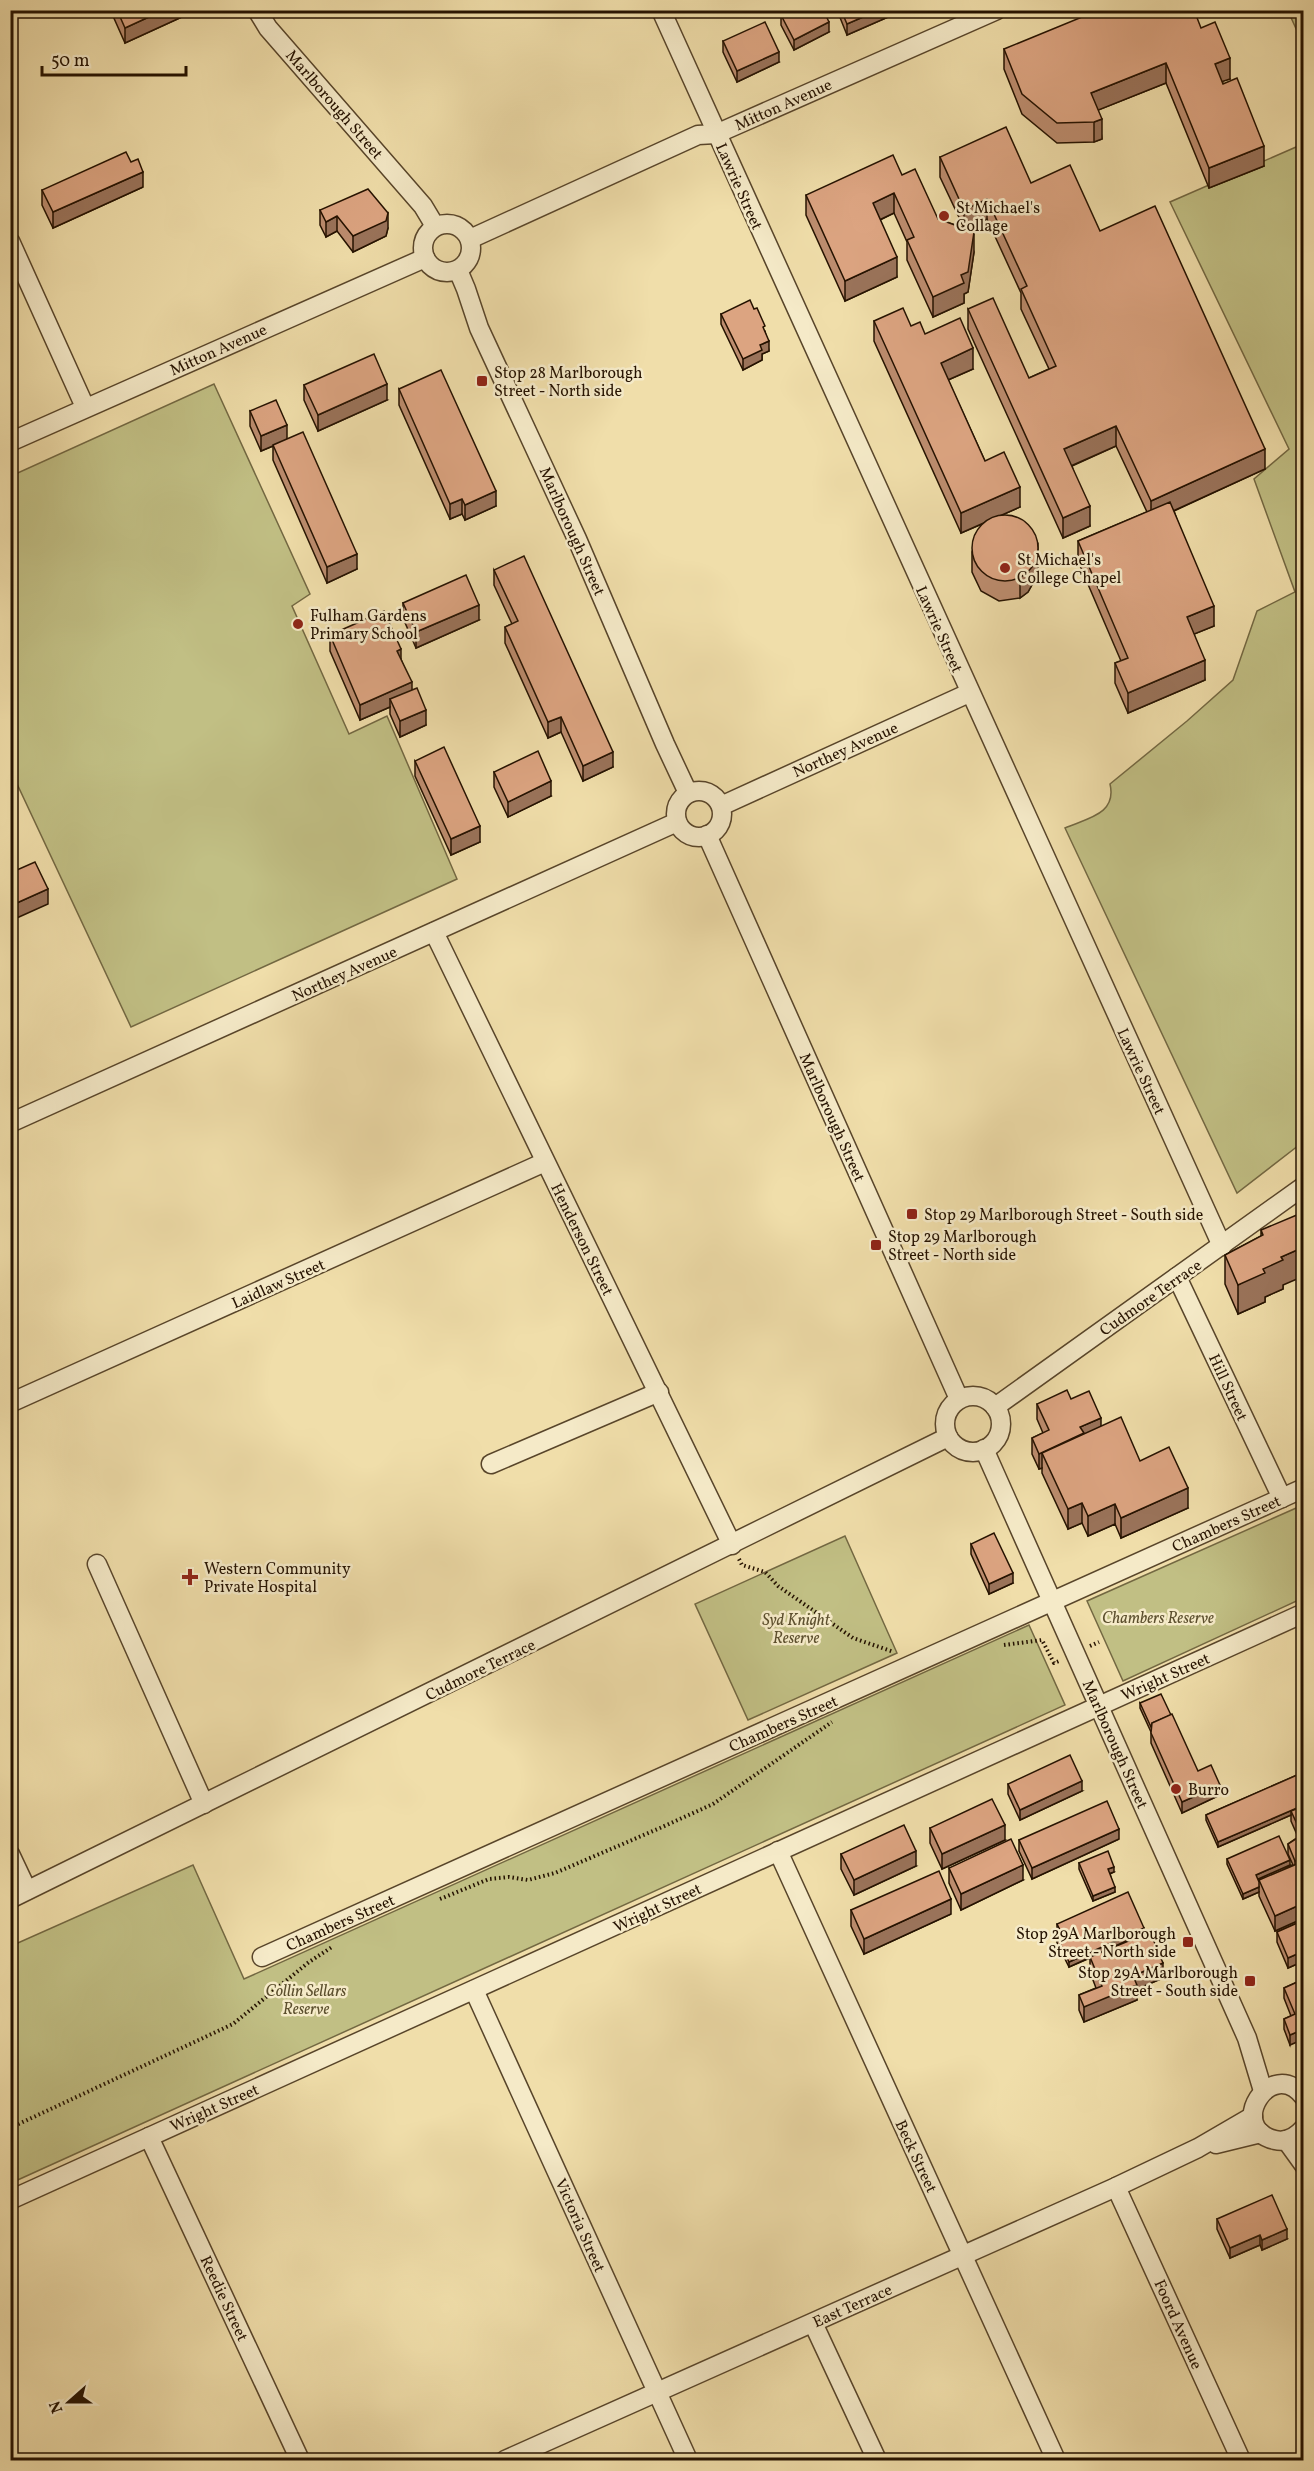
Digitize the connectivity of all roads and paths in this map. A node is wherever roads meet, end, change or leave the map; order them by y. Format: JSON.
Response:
{"nodes":[{"id":1,"x":257,"y":10,"type":"edge"},
{"id":2,"x":661,"y":10,"type":"edge"},
{"id":3,"x":992,"y":11,"type":"edge"},
{"id":4,"x":716,"y":134,"type":"junction"},
{"id":5,"x":435,"y":226,"type":"junction"},
{"id":6,"x":470,"y":239,"type":"junction"},
{"id":7,"x":10,"y":241,"type":"edge"},
{"id":8,"x":425,"y":258,"type":"junction"},
{"id":9,"x":458,"y":270,"type":"junction"},
{"id":10,"x":85,"y":407,"type":"junction"},
{"id":11,"x":10,"y":442,"type":"edge"},
{"id":12,"x":969,"y":693,"type":"junction"},
{"id":13,"x":688,"y":793,"type":"junction"},
{"id":14,"x":721,"y":806,"type":"junction"},
{"id":15,"x":677,"y":822,"type":"junction"},
{"id":16,"x":707,"y":836,"type":"junction"},
{"id":17,"x":434,"y":933,"type":"junction"},
{"id":18,"x":12,"y":1118,"type":"edge"},
{"id":19,"x":546,"y":1162,"type":"junction"},
{"id":20,"x":1304,"y":1186,"type":"edge"},
{"id":21,"x":1222,"y":1246,"type":"junction"},
{"id":22,"x":1177,"y":1277,"type":"junction"},
{"id":23,"x":659,"y":1392,"type":"junction"},
{"id":24,"x":959,"y":1399,"type":"junction"},
{"id":25,"x":10,"y":1403,"type":"edge"},
{"id":26,"x":995,"y":1407,"type":"junction"},
{"id":27,"x":948,"y":1437,"type":"junction"},
{"id":28,"x":984,"y":1449,"type":"junction"},
{"id":29,"x":492,"y":1464,"type":"dead end"},
{"id":30,"x":1304,"y":1488,"type":"edge"},
{"id":31,"x":1282,"y":1498,"type":"junction"},
{"id":32,"x":732,"y":1545,"type":"junction"},
{"id":33,"x":97,"y":1564,"type":"dead end"},
{"id":34,"x":1052,"y":1601,"type":"junction"},
{"id":35,"x":1304,"y":1613,"type":"edge"},
{"id":36,"x":1099,"y":1642,"type":"dead end"},
{"id":37,"x":995,"y":1646,"type":"dead end"},
{"id":38,"x":1090,"y":1646,"type":"dead end"},
{"id":39,"x":1059,"y":1660,"type":"dead end"},
{"id":40,"x":904,"y":1669,"type":"junction"},
{"id":41,"x":1099,"y":1706,"type":"junction"},
{"id":42,"x":839,"y":1717,"type":"dead end"},
{"id":43,"x":204,"y":1804,"type":"junction"},
{"id":44,"x":778,"y":1851,"type":"junction"},
{"id":45,"x":10,"y":1854,"type":"edge"},
{"id":46,"x":27,"y":1890,"type":"junction"},
{"id":47,"x":10,"y":1899,"type":"edge"},
{"id":48,"x":436,"y":1901,"type":"dead end"},
{"id":49,"x":334,"y":1946,"type":"dead end"},
{"id":50,"x":262,"y":1957,"type":"dead end"},
{"id":51,"x":474,"y":1990,"type":"junction"},
{"id":52,"x":1247,"y":2038,"type":"junction"},
{"id":53,"x":1281,"y":2085,"type":"junction"},
{"id":54,"x":1263,"y":2091,"type":"junction"},
{"id":55,"x":1302,"y":2094,"type":"edge"},
{"id":56,"x":1253,"y":2116,"type":"junction"},
{"id":57,"x":10,"y":2128,"type":"edge"},
{"id":58,"x":1261,"y":2133,"type":"junction"},
{"id":59,"x":1299,"y":2135,"type":"edge"},
{"id":60,"x":149,"y":2137,"type":"junction"},
{"id":61,"x":1198,"y":2148,"type":"junction"},
{"id":62,"x":1304,"y":2165,"type":"edge"},
{"id":63,"x":1116,"y":2187,"type":"junction"},
{"id":64,"x":10,"y":2200,"type":"edge"},
{"id":65,"x":963,"y":2255,"type":"junction"},
{"id":66,"x":813,"y":2323,"type":"junction"},
{"id":67,"x":657,"y":2392,"type":"junction"},
{"id":68,"x":300,"y":2460,"type":"edge"},
{"id":69,"x":505,"y":2460,"type":"edge"},
{"id":70,"x":688,"y":2460,"type":"edge"},
{"id":71,"x":876,"y":2460,"type":"edge"},
{"id":72,"x":1056,"y":2460,"type":"edge"},
{"id":73,"x":1241,"y":2460,"type":"edge"}],
"edges":[{"from":1,"to":5,"type":"street","name":"Marlborough Street"},
{"from":2,"to":4,"type":"street","name":"Lawrie Street"},
{"from":3,"to":4,"type":"street","name":"Mitton Avenue"},
{"from":4,"to":6,"type":"street","name":"Mitton Avenue"},
{"from":4,"to":12,"type":"street","name":"Lawrie Street"},
{"from":5,"to":6,"type":"street"},
{"from":5,"to":8,"type":"street"},
{"from":6,"to":9,"type":"street"},
{"from":7,"to":10,"type":"street"},
{"from":8,"to":9,"type":"street"},
{"from":8,"to":10,"type":"street","name":"Mitton Avenue"},
{"from":9,"to":13,"type":"street","name":"Marlborough Street"},
{"from":10,"to":11,"type":"street","name":"Mitton Avenue"},
{"from":12,"to":14,"type":"street","name":"Northey Avenue"},
{"from":12,"to":21,"type":"street","name":"Lawrie Street"},
{"from":13,"to":14,"type":"street"},
{"from":13,"to":15,"type":"street"},
{"from":14,"to":16,"type":"street"},
{"from":15,"to":16,"type":"street"},
{"from":15,"to":17,"type":"street","name":"Northey Avenue"},
{"from":16,"to":24,"type":"street","name":"Marlborough Street"},
{"from":17,"to":18,"type":"street","name":"Northey Avenue"},
{"from":17,"to":19,"type":"street","name":"Henderson Street"},
{"from":19,"to":23,"type":"street","name":"Henderson Street"},
{"from":19,"to":25,"type":"street","name":"Laidlaw Street"},
{"from":20,"to":21,"type":"street","name":"Cudmore Terrace"},
{"from":21,"to":22,"type":"street","name":"Cudmore Terrace"},
{"from":22,"to":26,"type":"street","name":"Cudmore Terrace"},
{"from":22,"to":31,"type":"street","name":"Hill Street"},
{"from":23,"to":29,"type":"street"},
{"from":23,"to":32,"type":"street","name":"Henderson Street"},
{"from":24,"to":26,"type":"street"},
{"from":24,"to":27,"type":"street"},
{"from":26,"to":28,"type":"street"},
{"from":27,"to":28,"type":"street"},
{"from":27,"to":32,"type":"street","name":"Cudmore Terrace"},
{"from":28,"to":34,"type":"street","name":"Marlborough Street"},
{"from":30,"to":31,"type":"street","name":"Chambers Street"},
{"from":31,"to":34,"type":"street","name":"Chambers Street"},
{"from":32,"to":40,"type":"path"},
{"from":32,"to":43,"type":"street","name":"Cudmore Terrace"},
{"from":33,"to":43,"type":"street"},
{"from":34,"to":40,"type":"street","name":"Chambers Street"},
{"from":34,"to":41,"type":"street","name":"Marlborough Street"},
{"from":35,"to":41,"type":"street","name":"Wright Street"},
{"from":36,"to":38,"type":"path"},
{"from":37,"to":39,"type":"path"},
{"from":40,"to":50,"type":"street","name":"Chambers Street"},
{"from":41,"to":44,"type":"street","name":"Wright Street"},
{"from":41,"to":52,"type":"street","name":"Marlborough Street"},
{"from":42,"to":48,"type":"path"},
{"from":43,"to":46,"type":"street","name":"Cudmore Terrace"},
{"from":44,"to":51,"type":"street","name":"Wright Street"},
{"from":44,"to":65,"type":"street","name":"Beck Street"},
{"from":45,"to":46,"type":"street"},
{"from":46,"to":47,"type":"street","name":"Cudmore Terrace"},
{"from":49,"to":57,"type":"path"},
{"from":51,"to":60,"type":"street","name":"Wright Street"},
{"from":51,"to":67,"type":"street","name":"Victoria Street"},
{"from":52,"to":53,"type":"street","name":"Marlborough Street"},
{"from":52,"to":54,"type":"street","name":"Marlborough Street"},
{"from":53,"to":54,"type":"street"},
{"from":53,"to":55,"type":"street"},
{"from":54,"to":56,"type":"street"},
{"from":56,"to":58,"type":"street"},
{"from":56,"to":61,"type":"street","name":"East Terrace"},
{"from":58,"to":59,"type":"street"},
{"from":58,"to":61,"type":"street","name":"East Terrace"},
{"from":59,"to":62,"type":"street"},
{"from":60,"to":64,"type":"street","name":"Wright Street"},
{"from":60,"to":68,"type":"street","name":"Reedie Street"},
{"from":61,"to":63,"type":"street","name":"East Terrace"},
{"from":63,"to":65,"type":"street","name":"East Terrace"},
{"from":63,"to":73,"type":"street","name":"Foord Avenue"},
{"from":65,"to":66,"type":"street","name":"East Terrace"},
{"from":65,"to":72,"type":"street","name":"Beck Street"},
{"from":66,"to":67,"type":"street","name":"East Terrace"},
{"from":66,"to":71,"type":"street"},
{"from":67,"to":69,"type":"street","name":"East Terrace"},
{"from":67,"to":70,"type":"street","name":"Victoria Street"}]}
